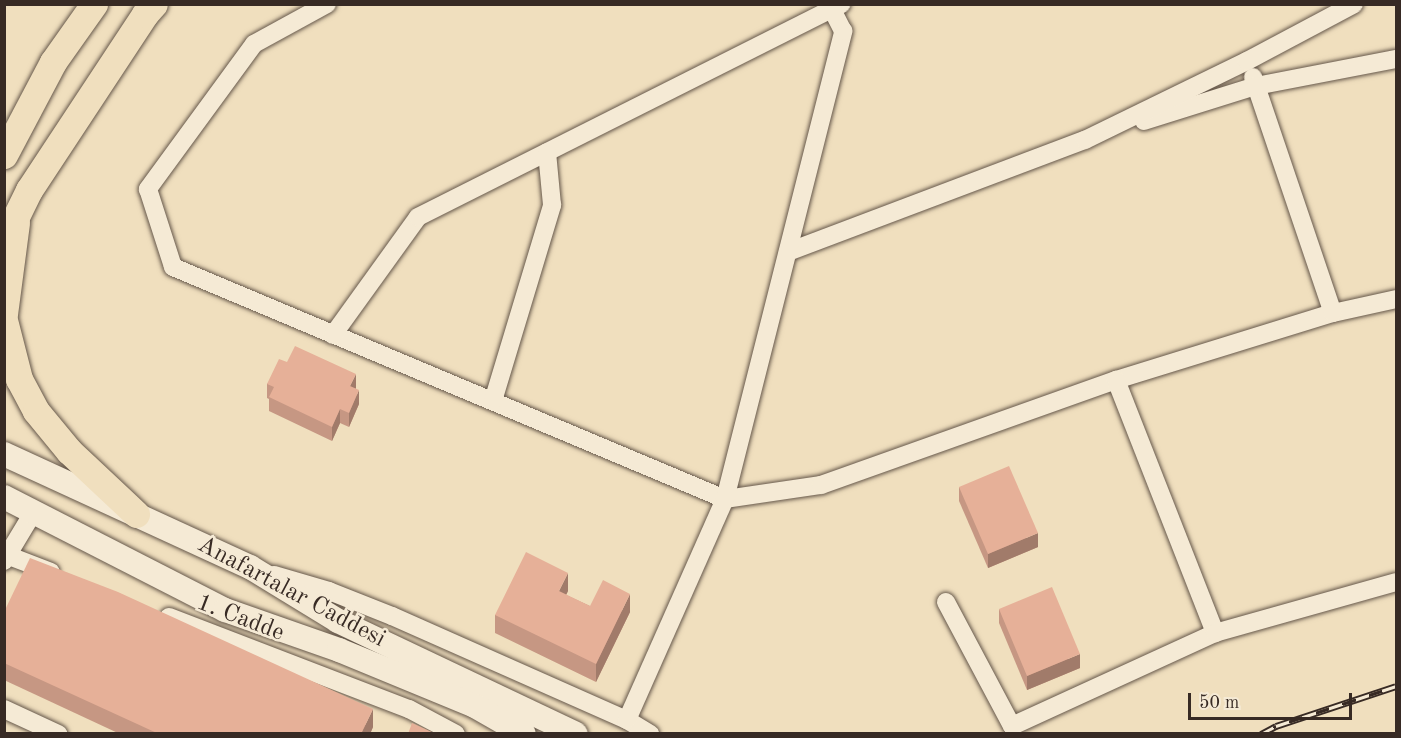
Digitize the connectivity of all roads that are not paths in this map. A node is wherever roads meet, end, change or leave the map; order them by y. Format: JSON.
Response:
{"nodes":[{"id":1,"x":94,"y":4,"type":"edge"},
{"id":2,"x":154,"y":4,"type":"edge"},
{"id":3,"x":327,"y":4,"type":"edge"},
{"id":4,"x":1354,"y":4,"type":"edge"},
{"id":5,"x":834,"y":6,"type":"edge"},
{"id":6,"x":1396,"y":59,"type":"edge"},
{"id":7,"x":1247,"y":61,"type":"junction"},
{"id":8,"x":1256,"y":86,"type":"junction"},
{"id":9,"x":1085,"y":140,"type":"junction"},
{"id":10,"x":547,"y":152,"type":"junction"},
{"id":11,"x":4,"y":154,"type":"edge"},
{"id":12,"x":17,"y":215,"type":"junction"},
{"id":13,"x":4,"y":241,"type":"edge"},
{"id":14,"x":788,"y":252,"type":"junction"},
{"id":15,"x":1396,"y":299,"type":"edge"},
{"id":16,"x":1333,"y":313,"type":"junction"},
{"id":17,"x":4,"y":314,"type":"edge"},
{"id":18,"x":4,"y":320,"type":"edge"},
{"id":19,"x":333,"y":335,"type":"junction"},
{"id":20,"x":1116,"y":380,"type":"junction"},
{"id":21,"x":493,"y":401,"type":"junction"},
{"id":22,"x":4,"y":454,"type":"edge"},
{"id":23,"x":4,"y":497,"type":"edge"},
{"id":24,"x":725,"y":499,"type":"junction"},
{"id":25,"x":34,"y":511,"type":"junction"},
{"id":26,"x":136,"y":514,"type":"junction"},
{"id":27,"x":5,"y":557,"type":"edge"},
{"id":28,"x":249,"y":567,"type":"junction"},
{"id":29,"x":63,"y":577,"type":"edge"},
{"id":30,"x":1396,"y":582,"type":"edge"},
{"id":31,"x":946,"y":603,"type":"dead end"},
{"id":32,"x":152,"y":611,"type":"edge"},
{"id":33,"x":1215,"y":633,"type":"junction"},
{"id":34,"x":4,"y":709,"type":"edge"},
{"id":35,"x":627,"y":720,"type":"junction"},
{"id":36,"x":58,"y":734,"type":"edge"},
{"id":37,"x":456,"y":734,"type":"edge"},
{"id":38,"x":524,"y":734,"type":"edge"},
{"id":39,"x":576,"y":734,"type":"edge"},
{"id":40,"x":650,"y":734,"type":"edge"}],
"edges":[{"from":1,"to":11,"type":"main road"},
{"from":2,"to":12,"type":"main road"},
{"from":3,"to":19,"type":"street"},
{"from":4,"to":7,"type":"street"},
{"from":5,"to":10,"type":"street"},
{"from":5,"to":14,"type":"street"},
{"from":6,"to":8,"type":"street"},
{"from":7,"to":8,"type":"street"},
{"from":7,"to":9,"type":"street"},
{"from":8,"to":9,"type":"street"},
{"from":8,"to":16,"type":"street"},
{"from":9,"to":14,"type":"street"},
{"from":10,"to":19,"type":"street"},
{"from":10,"to":21,"type":"street"},
{"from":12,"to":13,"type":"main road"},
{"from":12,"to":17,"type":"main road"},
{"from":14,"to":24,"type":"street"},
{"from":15,"to":16,"type":"street"},
{"from":16,"to":20,"type":"street"},
{"from":18,"to":26,"type":"main road"},
{"from":19,"to":21,"type":"street"},
{"from":20,"to":24,"type":"street"},
{"from":20,"to":33,"type":"street"},
{"from":21,"to":24,"type":"street"},
{"from":22,"to":26,"type":"main road","name":"Anafartalar Caddesi"},
{"from":23,"to":25,"type":"main road","name":"Anafartalar Caddesi"},
{"from":24,"to":35,"type":"street"},
{"from":25,"to":27,"type":"street"},
{"from":25,"to":38,"type":"main road","name":"Anafartalar Caddesi"},
{"from":26,"to":28,"type":"main road","name":"Anafartalar Caddesi"},
{"from":27,"to":29,"type":"street"},
{"from":28,"to":35,"type":"street"},
{"from":28,"to":39,"type":"main road","name":"Anafartalar Caddesi"},
{"from":30,"to":33,"type":"street"},
{"from":31,"to":33,"type":"street"},
{"from":32,"to":37,"type":"street","name":"1. Cadde"},
{"from":34,"to":36,"type":"street"},
{"from":35,"to":40,"type":"street"}]}
